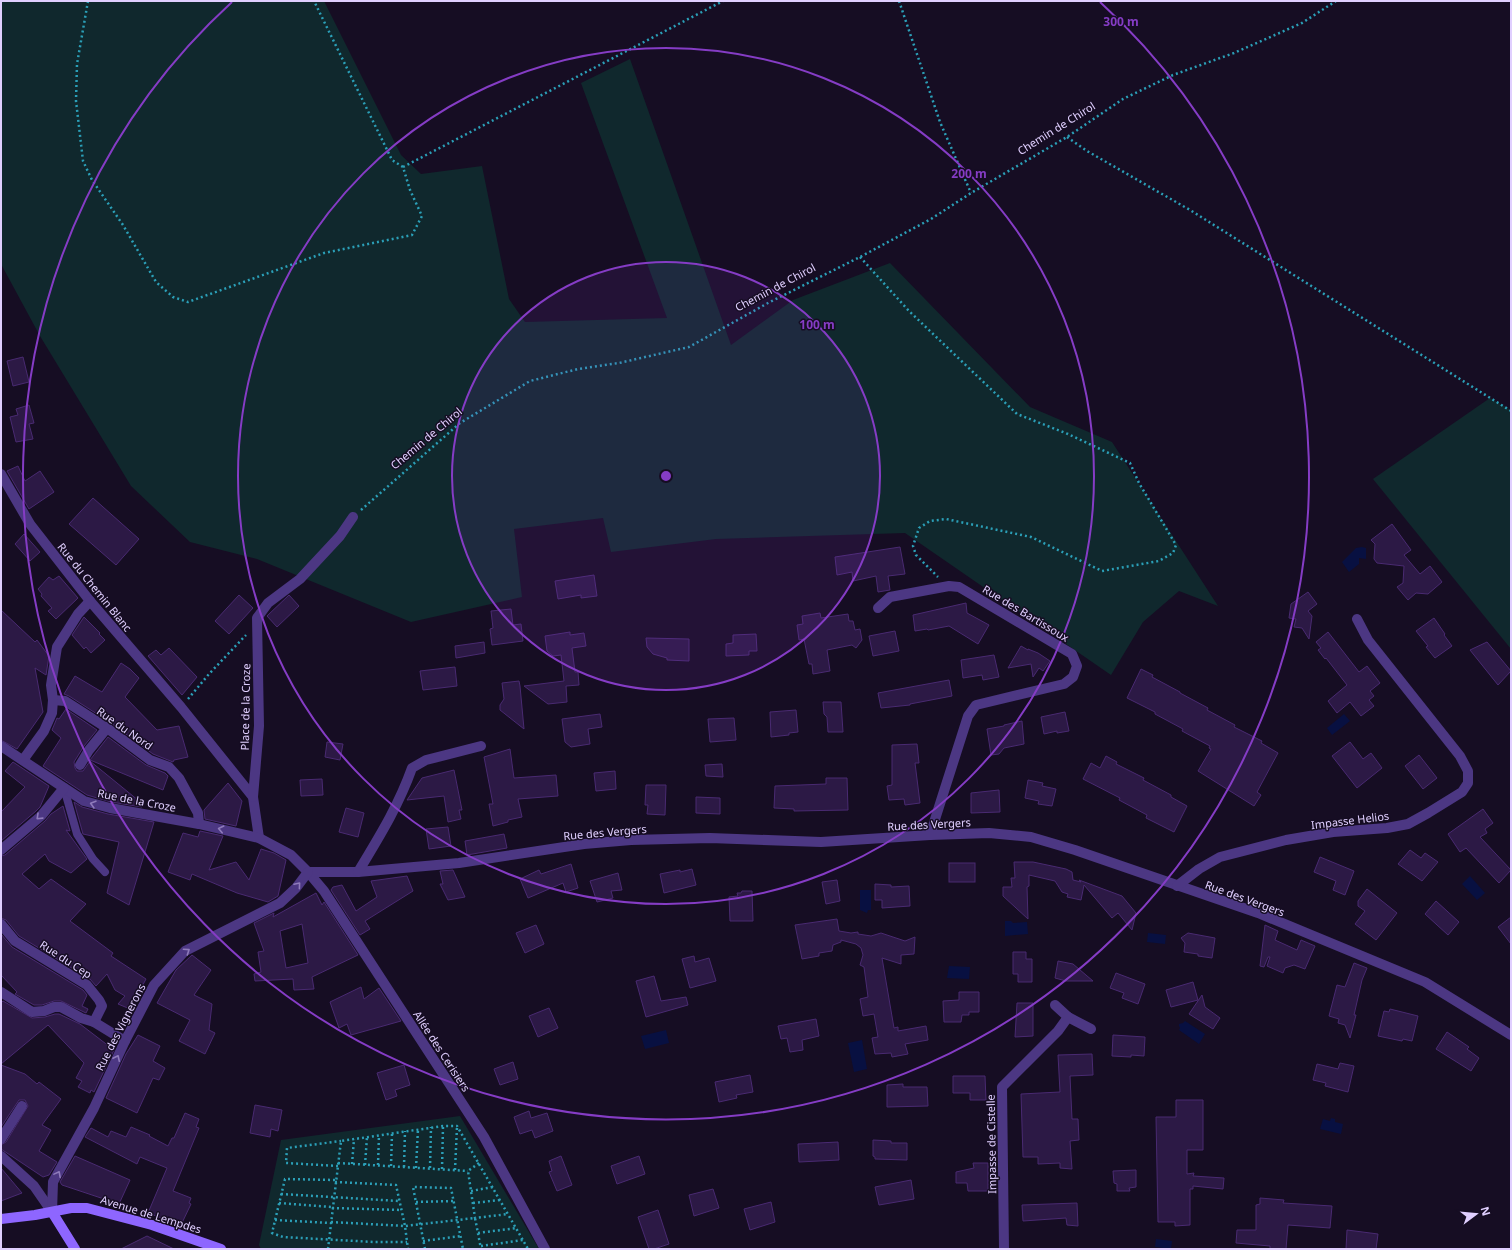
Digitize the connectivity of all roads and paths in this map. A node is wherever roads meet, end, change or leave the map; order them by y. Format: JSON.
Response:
{"nodes":[{"id":1,"x":88,"y":1,"type":"edge"},
{"id":2,"x":314,"y":1,"type":"edge"},
{"id":3,"x":723,"y":1,"type":"edge"},
{"id":4,"x":898,"y":1,"type":"edge"},
{"id":5,"x":1336,"y":1,"type":"edge"},
{"id":6,"x":1067,"y":137,"type":"junction"},
{"id":7,"x":403,"y":167,"type":"junction"},
{"id":8,"x":971,"y":194,"type":"junction"},
{"id":9,"x":860,"y":257,"type":"junction"},
{"id":10,"x":1511,"y":411,"type":"edge"},
{"id":11,"x":1,"y":474,"type":"edge"},
{"id":12,"x":353,"y":516,"type":"joint"},
{"id":13,"x":949,"y":586,"type":"junction"},
{"id":14,"x":90,"y":601,"type":"junction"},
{"id":15,"x":878,"y":608,"type":"dead end"},
{"id":16,"x":257,"y":618,"type":"junction"},
{"id":17,"x":1357,"y":619,"type":"dead end"},
{"id":18,"x":53,"y":700,"type":"junction"},
{"id":19,"x":181,"y":707,"type":"junction"},
{"id":20,"x":107,"y":728,"type":"junction"},
{"id":21,"x":1,"y":746,"type":"edge"},
{"id":22,"x":481,"y":746,"type":"dead end"},
{"id":23,"x":23,"y":760,"type":"junction"},
{"id":24,"x":80,"y":765,"type":"dead end"},
{"id":25,"x":64,"y":788,"type":"junction"},
{"id":26,"x":253,"y":797,"type":"junction"},
{"id":27,"x":199,"y":824,"type":"junction"},
{"id":28,"x":930,"y":835,"type":"junction"},
{"id":29,"x":259,"y":838,"type":"junction"},
{"id":30,"x":1,"y":850,"type":"edge"},
{"id":31,"x":105,"y":872,"type":"dead end"},
{"id":32,"x":308,"y":872,"type":"junction"},
{"id":33,"x":358,"y":872,"type":"junction"},
{"id":34,"x":1177,"y":886,"type":"junction"},
{"id":35,"x":1,"y":924,"type":"edge"},
{"id":36,"x":1,"y":992,"type":"edge"},
{"id":37,"x":1055,"y":1005,"type":"dead end"},
{"id":38,"x":1068,"y":1017,"type":"junction"},
{"id":39,"x":94,"y":1022,"type":"junction"},
{"id":40,"x":1091,"y":1029,"type":"dead end"},
{"id":41,"x":1511,"y":1036,"type":"edge"},
{"id":42,"x":125,"y":1041,"type":"junction"},
{"id":43,"x":22,"y":1106,"type":"dead end"},
{"id":44,"x":443,"y":1126,"type":"junction"},
{"id":45,"x":457,"y":1126,"type":"junction"},
{"id":46,"x":431,"y":1127,"type":"junction"},
{"id":47,"x":418,"y":1129,"type":"junction"},
{"id":48,"x":405,"y":1131,"type":"junction"},
{"id":49,"x":392,"y":1133,"type":"junction"},
{"id":50,"x":379,"y":1135,"type":"junction"},
{"id":51,"x":367,"y":1137,"type":"junction"},
{"id":52,"x":1,"y":1139,"type":"edge"},
{"id":53,"x":354,"y":1139,"type":"junction"},
{"id":54,"x":341,"y":1141,"type":"junction"},
{"id":55,"x":1,"y":1156,"type":"edge"},
{"id":56,"x":479,"y":1163,"type":"junction"},
{"id":57,"x":338,"y":1164,"type":"junction"},
{"id":58,"x":352,"y":1164,"type":"junction"},
{"id":59,"x":365,"y":1165,"type":"junction"},
{"id":60,"x":378,"y":1166,"type":"junction"},
{"id":61,"x":390,"y":1166,"type":"junction"},
{"id":62,"x":404,"y":1167,"type":"junction"},
{"id":63,"x":416,"y":1168,"type":"junction"},
{"id":64,"x":430,"y":1168,"type":"junction"},
{"id":65,"x":442,"y":1169,"type":"junction"},
{"id":66,"x":455,"y":1170,"type":"junction"},
{"id":67,"x":468,"y":1171,"type":"junction"},
{"id":68,"x":335,"y":1181,"type":"junction"},
{"id":69,"x":493,"y":1187,"type":"junction"},
{"id":70,"x":471,"y":1190,"type":"junction"},
{"id":71,"x":281,"y":1194,"type":"junction"},
{"id":72,"x":333,"y":1198,"type":"junction"},
{"id":73,"x":500,"y":1200,"type":"junction"},
{"id":74,"x":399,"y":1201,"type":"junction"},
{"id":75,"x":416,"y":1202,"type":"junction"},
{"id":76,"x":454,"y":1202,"type":"junction"},
{"id":77,"x":279,"y":1203,"type":"junction"},
{"id":78,"x":473,"y":1203,"type":"junction"},
{"id":79,"x":332,"y":1207,"type":"junction"},
{"id":80,"x":402,"y":1210,"type":"junction"},
{"id":81,"x":52,"y":1212,"type":"junction"},
{"id":82,"x":508,"y":1214,"type":"junction"},
{"id":83,"x":475,"y":1218,"type":"junction"},
{"id":84,"x":1,"y":1219,"type":"edge"},
{"id":85,"x":275,"y":1220,"type":"junction"},
{"id":86,"x":458,"y":1220,"type":"junction"},
{"id":87,"x":331,"y":1222,"type":"junction"},
{"id":88,"x":420,"y":1225,"type":"junction"},
{"id":89,"x":405,"y":1226,"type":"junction"},
{"id":90,"x":517,"y":1228,"type":"junction"},
{"id":91,"x":478,"y":1233,"type":"junction"},
{"id":92,"x":461,"y":1236,"type":"junction"},
{"id":93,"x":329,"y":1240,"type":"junction"},
{"id":94,"x":523,"y":1240,"type":"junction"},
{"id":95,"x":423,"y":1241,"type":"junction"},
{"id":96,"x":407,"y":1242,"type":"junction"},
{"id":97,"x":481,"y":1247,"type":"edge"},
{"id":98,"x":74,"y":1249,"type":"edge"},
{"id":99,"x":221,"y":1249,"type":"edge"},
{"id":100,"x":328,"y":1249,"type":"edge"},
{"id":101,"x":408,"y":1249,"type":"edge"},
{"id":102,"x":425,"y":1249,"type":"edge"},
{"id":103,"x":463,"y":1249,"type":"edge"},
{"id":104,"x":528,"y":1249,"type":"edge"},
{"id":105,"x":545,"y":1249,"type":"edge"},
{"id":106,"x":1004,"y":1249,"type":"edge"}],
"edges":[{"from":1,"to":7,"type":"path"},
{"from":2,"to":7,"type":"path"},
{"from":3,"to":7,"type":"path"},
{"from":4,"to":8,"type":"path"},
{"from":5,"to":6,"type":"path","name":"Chemin de Chirol"},
{"from":6,"to":8,"type":"path","name":"Chemin de Chirol"},
{"from":6,"to":10,"type":"path"},
{"from":8,"to":9,"type":"path","name":"Chemin de Chirol"},
{"from":9,"to":12,"type":"path","name":"Chemin de Chirol"},
{"from":9,"to":13,"type":"path"},
{"from":11,"to":14,"type":"street","name":"Rue du Chemin Blanc"},
{"from":12,"to":16,"type":"street"},
{"from":13,"to":15,"type":"street","name":"Rue des Bartissoux"},
{"from":13,"to":28,"type":"street","name":"Rue des Bartissoux"},
{"from":14,"to":18,"type":"street"},
{"from":14,"to":19,"type":"street","name":"Rue du Chemin Blanc"},
{"from":16,"to":19,"type":"path"},
{"from":16,"to":26,"type":"street","name":"Place de la Croze"},
{"from":17,"to":34,"type":"street","name":"Impasse Helios"},
{"from":18,"to":20,"type":"street","name":"Rue du Nord"},
{"from":18,"to":23,"type":"street"},
{"from":19,"to":26,"type":"street"},
{"from":20,"to":24,"type":"street"},
{"from":20,"to":27,"type":"street","name":"Rue du Nord"},
{"from":21,"to":23,"type":"street","name":"Rue de la Croze"},
{"from":22,"to":33,"type":"street"},
{"from":23,"to":25,"type":"street","name":"Rue de la Croze"},
{"from":27,"to":25,"type":"street","name":"Rue de la Croze","one_way":true},
{"from":25,"to":30,"type":"street","one_way":true},
{"from":25,"to":31,"type":"lane"},
{"from":26,"to":29,"type":"street","name":"Place de la Croze"},
{"from":29,"to":27,"type":"street","name":"Rue de la Croze","one_way":true},
{"from":28,"to":33,"type":"street","name":"Rue des Vergers"},
{"from":28,"to":34,"type":"street","name":"Rue des Vergers"},
{"from":29,"to":32,"type":"street"},
{"from":32,"to":33,"type":"street","name":"Rue des Vergers"},
{"from":42,"to":32,"type":"street","name":"Rue des Vignerons","one_way":true},
{"from":32,"to":105,"type":"street","name":"Allée des Cerisiers"},
{"from":34,"to":41,"type":"street","name":"Rue des Vergers"},
{"from":35,"to":39,"type":"street","name":"Rue du Cep"},
{"from":36,"to":39,"type":"street"},
{"from":37,"to":38,"type":"street"},
{"from":38,"to":40,"type":"street"},
{"from":38,"to":106,"type":"street","name":"Impasse de Cistelle"},
{"from":39,"to":42,"type":"street"},
{"from":81,"to":42,"type":"street","name":"Rue des Vignerons","one_way":true},
{"from":43,"to":52,"type":"street"},
{"from":44,"to":45,"type":"path"},
{"from":44,"to":46,"type":"path"},
{"from":44,"to":65,"type":"path"},
{"from":45,"to":56,"type":"path"},
{"from":45,"to":66,"type":"path"},
{"from":46,"to":47,"type":"path"},
{"from":46,"to":64,"type":"path"},
{"from":47,"to":48,"type":"path"},
{"from":47,"to":63,"type":"path"},
{"from":48,"to":49,"type":"path"},
{"from":48,"to":62,"type":"path"},
{"from":49,"to":50,"type":"path"},
{"from":49,"to":61,"type":"path"},
{"from":50,"to":51,"type":"path"},
{"from":50,"to":60,"type":"path"},
{"from":51,"to":53,"type":"path"},
{"from":51,"to":59,"type":"path"},
{"from":53,"to":54,"type":"path"},
{"from":53,"to":58,"type":"path"},
{"from":54,"to":57,"type":"path"},
{"from":54,"to":57,"type":"path"},
{"from":55,"to":81,"type":"street"},
{"from":56,"to":67,"type":"path"},
{"from":56,"to":69,"type":"path"},
{"from":57,"to":58,"type":"path"},
{"from":57,"to":68,"type":"path"},
{"from":58,"to":59,"type":"path"},
{"from":59,"to":60,"type":"path"},
{"from":60,"to":61,"type":"path"},
{"from":61,"to":62,"type":"path"},
{"from":62,"to":63,"type":"path"},
{"from":63,"to":64,"type":"path"},
{"from":64,"to":65,"type":"path"},
{"from":65,"to":66,"type":"path"},
{"from":66,"to":67,"type":"path"},
{"from":67,"to":70,"type":"path"},
{"from":68,"to":71,"type":"path"},
{"from":68,"to":72,"type":"path"},
{"from":68,"to":74,"type":"path"},
{"from":69,"to":70,"type":"path"},
{"from":69,"to":73,"type":"path"},
{"from":70,"to":78,"type":"path"},
{"from":71,"to":72,"type":"path"},
{"from":71,"to":77,"type":"path"},
{"from":72,"to":74,"type":"path"},
{"from":72,"to":79,"type":"path"},
{"from":73,"to":78,"type":"path"},
{"from":73,"to":82,"type":"path"},
{"from":74,"to":80,"type":"path"},
{"from":75,"to":76,"type":"path"},
{"from":75,"to":76,"type":"path"},
{"from":75,"to":88,"type":"path"},
{"from":76,"to":86,"type":"path"},
{"from":77,"to":79,"type":"path"},
{"from":77,"to":85,"type":"path"},
{"from":78,"to":83,"type":"path"},
{"from":79,"to":80,"type":"path"},
{"from":79,"to":87,"type":"path"},
{"from":80,"to":89,"type":"path"},
{"from":81,"to":84,"type":"street","name":"Avenue de Lempdes"},
{"from":81,"to":98,"type":"street"},
{"from":81,"to":99,"type":"street","name":"Avenue de Lempdes"},
{"from":82,"to":83,"type":"path"},
{"from":82,"to":90,"type":"path"},
{"from":83,"to":86,"type":"path"},
{"from":83,"to":91,"type":"path"},
{"from":85,"to":87,"type":"path"},
{"from":85,"to":93,"type":"path"},
{"from":86,"to":88,"type":"path"},
{"from":86,"to":92,"type":"path"},
{"from":87,"to":89,"type":"path"},
{"from":87,"to":93,"type":"path"},
{"from":88,"to":89,"type":"path"},
{"from":88,"to":95,"type":"path"},
{"from":89,"to":96,"type":"path"},
{"from":90,"to":91,"type":"path"},
{"from":90,"to":94,"type":"path"},
{"from":91,"to":97,"type":"path"},
{"from":92,"to":95,"type":"path"},
{"from":92,"to":103,"type":"path"},
{"from":93,"to":96,"type":"path"},
{"from":93,"to":100,"type":"path"},
{"from":94,"to":97,"type":"path"},
{"from":94,"to":104,"type":"path"},
{"from":95,"to":102,"type":"path"},
{"from":96,"to":101,"type":"path"}]}
